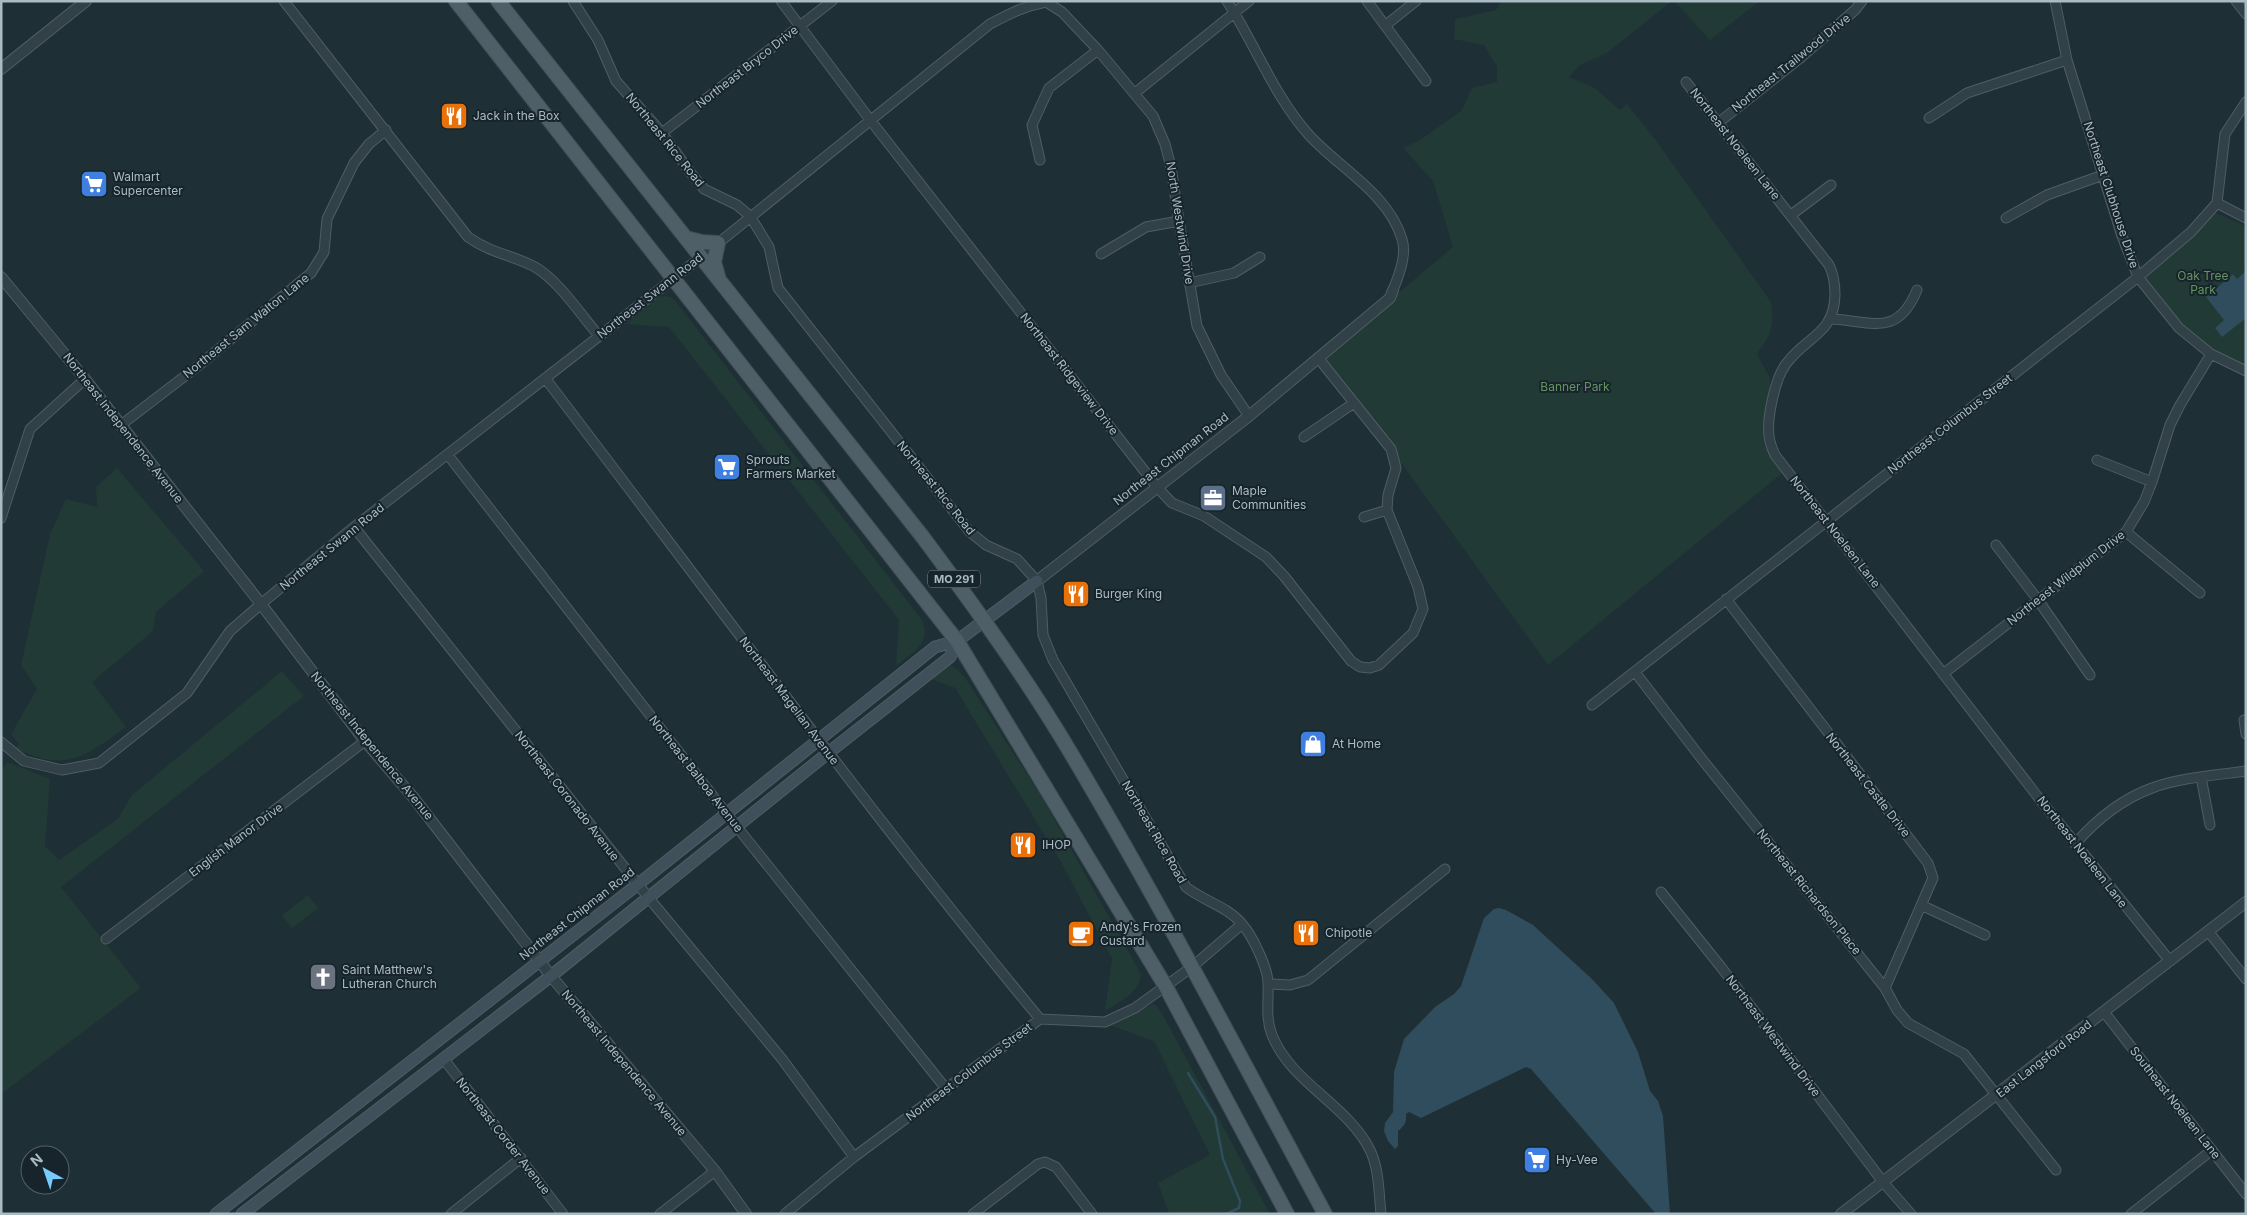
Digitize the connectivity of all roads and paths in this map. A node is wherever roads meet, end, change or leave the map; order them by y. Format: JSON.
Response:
{"nodes":[{"id":1,"x":86,"y":1,"type":"edge"},
{"id":2,"x":284,"y":1,"type":"edge"},
{"id":3,"x":456,"y":1,"type":"edge"},
{"id":4,"x":498,"y":1,"type":"edge"},
{"id":5,"x":573,"y":1,"type":"edge"},
{"id":6,"x":780,"y":1,"type":"edge"},
{"id":7,"x":832,"y":1,"type":"edge"},
{"id":8,"x":1227,"y":1,"type":"edge"},
{"id":9,"x":1249,"y":1,"type":"edge"},
{"id":10,"x":1368,"y":1,"type":"edge"},
{"id":11,"x":1416,"y":1,"type":"edge"},
{"id":12,"x":1862,"y":1,"type":"edge"},
{"id":13,"x":2055,"y":1,"type":"edge"},
{"id":14,"x":2236,"y":1,"type":"edge"},
{"id":15,"x":1046,"y":2,"type":"joint"},
{"id":16,"x":1235,"y":13,"type":"junction"},
{"id":17,"x":2246,"y":14,"type":"edge"},
{"id":18,"x":800,"y":26,"type":"junction"},
{"id":19,"x":1386,"y":26,"type":"junction"},
{"id":20,"x":1098,"y":50,"type":"junction"},
{"id":21,"x":2068,"y":60,"type":"junction"},
{"id":22,"x":1,"y":69,"type":"edge"},
{"id":23,"x":1426,"y":81,"type":"dead end"},
{"id":24,"x":1686,"y":82,"type":"dead end"},
{"id":25,"x":1135,"y":94,"type":"junction"},
{"id":26,"x":2246,"y":102,"type":"edge"},
{"id":27,"x":1929,"y":118,"type":"dead end"},
{"id":28,"x":871,"y":121,"type":"junction"},
{"id":29,"x":1718,"y":123,"type":"junction"},
{"id":30,"x":386,"y":130,"type":"junction"},
{"id":31,"x":662,"y":133,"type":"junction"},
{"id":32,"x":1040,"y":160,"type":"dead end"},
{"id":33,"x":2103,"y":175,"type":"junction"},
{"id":34,"x":1831,"y":185,"type":"dead end"},
{"id":35,"x":2217,"y":203,"type":"junction"},
{"id":36,"x":1791,"y":215,"type":"junction"},
{"id":37,"x":750,"y":216,"type":"junction"},
{"id":38,"x":2006,"y":218,"type":"dead end"},
{"id":39,"x":2246,"y":218,"type":"edge"},
{"id":40,"x":1179,"y":221,"type":"junction"},
{"id":41,"x":686,"y":238,"type":"junction"},
{"id":42,"x":718,"y":242,"type":"junction"},
{"id":43,"x":1101,"y":254,"type":"dead end"},
{"id":44,"x":701,"y":257,"type":"junction"},
{"id":45,"x":1260,"y":257,"type":"dead end"},
{"id":46,"x":1,"y":277,"type":"edge"},
{"id":47,"x":2138,"y":277,"type":"junction"},
{"id":48,"x":674,"y":278,"type":"junction"},
{"id":49,"x":720,"y":281,"type":"junction"},
{"id":50,"x":1189,"y":283,"type":"junction"},
{"id":51,"x":1393,"y":290,"type":"joint"},
{"id":52,"x":1917,"y":290,"type":"dead end"},
{"id":53,"x":1831,"y":319,"type":"junction"},
{"id":54,"x":599,"y":336,"type":"junction"},
{"id":55,"x":2211,"y":354,"type":"junction"},
{"id":56,"x":1319,"y":359,"type":"junction"},
{"id":57,"x":2246,"y":371,"type":"edge"},
{"id":58,"x":545,"y":378,"type":"junction"},
{"id":59,"x":85,"y":379,"type":"junction"},
{"id":60,"x":1354,"y":403,"type":"junction"},
{"id":61,"x":1249,"y":416,"type":"junction"},
{"id":62,"x":121,"y":425,"type":"junction"},
{"id":63,"x":1304,"y":437,"type":"dead end"},
{"id":64,"x":448,"y":455,"type":"junction"},
{"id":65,"x":2097,"y":460,"type":"dead end"},
{"id":66,"x":2152,"y":482,"type":"junction"},
{"id":67,"x":1158,"y":487,"type":"junction"},
{"id":68,"x":1387,"y":510,"type":"junction"},
{"id":69,"x":1364,"y":517,"type":"dead end"},
{"id":70,"x":1,"y":518,"type":"edge"},
{"id":71,"x":1827,"y":521,"type":"junction"},
{"id":72,"x":354,"y":528,"type":"junction"},
{"id":73,"x":2126,"y":532,"type":"junction"},
{"id":74,"x":1996,"y":545,"type":"dead end"},
{"id":75,"x":1037,"y":581,"type":"junction"},
{"id":76,"x":2200,"y":593,"type":"dead end"},
{"id":77,"x":1726,"y":599,"type":"junction"},
{"id":78,"x":2038,"y":600,"type":"junction"},
{"id":79,"x":261,"y":604,"type":"junction"},
{"id":80,"x":985,"y":620,"type":"junction"},
{"id":81,"x":957,"y":641,"type":"junction"},
{"id":82,"x":1635,"y":672,"type":"junction"},
{"id":83,"x":1943,"y":674,"type":"junction"},
{"id":84,"x":2090,"y":676,"type":"dead end"},
{"id":85,"x":876,"y":694,"type":"junction"},
{"id":86,"x":1592,"y":705,"type":"dead end"},
{"id":87,"x":887,"y":707,"type":"junction"},
{"id":88,"x":2244,"y":720,"type":"dead end"},
{"id":89,"x":2246,"y":734,"type":"edge"},
{"id":90,"x":818,"y":740,"type":"junction"},
{"id":91,"x":365,"y":741,"type":"junction"},
{"id":92,"x":1,"y":742,"type":"edge"},
{"id":93,"x":828,"y":753,"type":"junction"},
{"id":94,"x":2246,"y":771,"type":"edge"},
{"id":95,"x":2201,"y":777,"type":"junction"},
{"id":96,"x":726,"y":814,"type":"junction"},
{"id":97,"x":2210,"y":825,"type":"dead end"},
{"id":98,"x":737,"y":827,"type":"junction"},
{"id":99,"x":2075,"y":844,"type":"junction"},
{"id":100,"x":1445,"y":869,"type":"dead end"},
{"id":101,"x":637,"y":884,"type":"junction"},
{"id":102,"x":1661,"y":892,"type":"dead end"},
{"id":103,"x":648,"y":897,"type":"junction"},
{"id":104,"x":2246,"y":902,"type":"edge"},
{"id":105,"x":1921,"y":905,"type":"junction"},
{"id":106,"x":1242,"y":924,"type":"junction"},
{"id":107,"x":2208,"y":931,"type":"junction"},
{"id":108,"x":1985,"y":935,"type":"dead end"},
{"id":109,"x":106,"y":939,"type":"dead end"},
{"id":110,"x":539,"y":960,"type":"junction"},
{"id":111,"x":2170,"y":961,"type":"junction"},
{"id":112,"x":1192,"y":967,"type":"junction"},
{"id":113,"x":551,"y":976,"type":"junction"},
{"id":114,"x":2246,"y":979,"type":"edge"},
{"id":115,"x":1268,"y":984,"type":"junction"},
{"id":116,"x":1166,"y":986,"type":"junction"},
{"id":117,"x":1885,"y":988,"type":"junction"},
{"id":118,"x":2104,"y":1012,"type":"junction"},
{"id":119,"x":1040,"y":1019,"type":"junction"},
{"id":120,"x":432,"y":1046,"type":"junction"},
{"id":121,"x":443,"y":1058,"type":"junction"},
{"id":122,"x":947,"y":1090,"type":"junction"},
{"id":123,"x":1996,"y":1096,"type":"junction"},
{"id":124,"x":350,"y":1131,"type":"junction"},
{"id":125,"x":2212,"y":1150,"type":"junction"},
{"id":126,"x":854,"y":1157,"type":"junction"},
{"id":127,"x":521,"y":1158,"type":"junction"},
{"id":128,"x":715,"y":1170,"type":"junction"},
{"id":129,"x":2056,"y":1170,"type":"dead end"},
{"id":130,"x":1883,"y":1182,"type":"junction"},
{"id":131,"x":2246,"y":1194,"type":"edge"},
{"id":132,"x":216,"y":1214,"type":"edge"},
{"id":133,"x":242,"y":1214,"type":"edge"},
{"id":134,"x":451,"y":1214,"type":"edge"},
{"id":135,"x":563,"y":1214,"type":"edge"},
{"id":136,"x":660,"y":1214,"type":"edge"},
{"id":137,"x":746,"y":1214,"type":"edge"},
{"id":138,"x":785,"y":1214,"type":"edge"},
{"id":139,"x":973,"y":1214,"type":"edge"},
{"id":140,"x":1092,"y":1214,"type":"edge"},
{"id":141,"x":1287,"y":1214,"type":"edge"},
{"id":142,"x":1325,"y":1214,"type":"edge"},
{"id":143,"x":1381,"y":1214,"type":"edge"},
{"id":144,"x":1841,"y":1214,"type":"edge"},
{"id":145,"x":1911,"y":1214,"type":"edge"},
{"id":146,"x":2131,"y":1214,"type":"edge"}],
"edges":[{"from":1,"to":22,"type":"street"},
{"from":2,"to":30,"type":"street"},
{"from":3,"to":48,"type":"main road","number":"MO 291"},
{"from":4,"to":41,"type":"main road","number":"MO 291"},
{"from":5,"to":31,"type":"street","name":"Northeast Rice Road"},
{"from":6,"to":18,"type":"street","name":"Northeast Ridgeview Drive"},
{"from":7,"to":18,"type":"street","name":"Northeast Bryco Drive"},
{"from":8,"to":16,"type":"street"},
{"from":9,"to":16,"type":"street"},
{"from":10,"to":19,"type":"street"},
{"from":11,"to":19,"type":"street"},
{"from":12,"to":29,"type":"street","name":"Northeast Trailwood Drive"},
{"from":13,"to":21,"type":"street","name":"Northeast Clubhouse Drive"},
{"from":14,"to":17,"type":"street"},
{"from":15,"to":20,"type":"street","name":"North Westwind Drive"},
{"from":15,"to":28,"type":"street","name":"Northeast Swann Road"},
{"from":16,"to":25,"type":"street"},
{"from":16,"to":51,"type":"street"},
{"from":18,"to":28,"type":"street","name":"Northeast Ridgeview Drive"},
{"from":18,"to":31,"type":"street","name":"Northeast Bryco Drive"},
{"from":19,"to":23,"type":"street"},
{"from":20,"to":25,"type":"street","name":"North Westwind Drive"},
{"from":20,"to":32,"type":"street"},
{"from":21,"to":27,"type":"street"},
{"from":21,"to":33,"type":"street","name":"Northeast Clubhouse Drive"},
{"from":24,"to":29,"type":"street","name":"Northeast Noeleen Lane"},
{"from":25,"to":40,"type":"street","name":"North Westwind Drive"},
{"from":26,"to":35,"type":"street"},
{"from":28,"to":37,"type":"street","name":"Northeast Swann Road"},
{"from":28,"to":67,"type":"street","name":"Northeast Ridgeview Drive"},
{"from":29,"to":36,"type":"street","name":"Northeast Noeleen Lane"},
{"from":30,"to":54,"type":"street"},
{"from":30,"to":62,"type":"street","name":"Northeast Sam Walton Lane"},
{"from":31,"to":37,"type":"street","name":"Northeast Rice Road"},
{"from":33,"to":38,"type":"street"},
{"from":33,"to":47,"type":"street","name":"Northeast Clubhouse Drive"},
{"from":34,"to":36,"type":"street"},
{"from":35,"to":39,"type":"street"},
{"from":35,"to":47,"type":"street","name":"Northeast Columbus Street"},
{"from":36,"to":53,"type":"street","name":"Northeast Noeleen Lane"},
{"from":37,"to":42,"type":"street","name":"Northeast Swann Road"},
{"from":37,"to":75,"type":"street","name":"Northeast Rice Road"},
{"from":40,"to":43,"type":"street"},
{"from":40,"to":50,"type":"street","name":"North Westwind Drive"},
{"from":41,"to":42,"type":"main road"},
{"from":41,"to":44,"type":"main road","number":"MO 291"},
{"from":42,"to":44,"type":"street","name":"Northeast Swann Road"},
{"from":42,"to":49,"type":"main road"},
{"from":44,"to":48,"type":"street","name":"Northeast Swann Road"},
{"from":44,"to":49,"type":"main road","number":"MO 291"},
{"from":45,"to":50,"type":"street"},
{"from":46,"to":59,"type":"street","name":"Northeast Independence Avenue"},
{"from":47,"to":55,"type":"street","name":"Northeast Clubhouse Drive"},
{"from":47,"to":71,"type":"street","name":"Northeast Columbus Street"},
{"from":48,"to":54,"type":"street","name":"Northeast Swann Road"},
{"from":48,"to":81,"type":"main road","number":"MO 291"},
{"from":49,"to":80,"type":"main road","number":"MO 291"},
{"from":50,"to":61,"type":"street","name":"North Westwind Drive"},
{"from":51,"to":56,"type":"street","name":"Northeast Chipman Road"},
{"from":52,"to":53,"type":"street"},
{"from":53,"to":71,"type":"street","name":"Northeast Noeleen Lane"},
{"from":54,"to":58,"type":"street","name":"Northeast Swann Road"},
{"from":55,"to":57,"type":"street","name":"Northeast Clubhouse Drive"},
{"from":55,"to":66,"type":"street","name":"Northeast Wildplum Drive"},
{"from":56,"to":60,"type":"street"},
{"from":56,"to":61,"type":"street","name":"Northeast Chipman Road"},
{"from":58,"to":64,"type":"street","name":"Northeast Swann Road"},
{"from":58,"to":90,"type":"street","name":"Northeast Magellan Avenue"},
{"from":59,"to":62,"type":"street","name":"Northeast Independence Avenue"},
{"from":59,"to":70,"type":"street"},
{"from":60,"to":63,"type":"street"},
{"from":60,"to":68,"type":"street"},
{"from":61,"to":67,"type":"street","name":"Northeast Chipman Road"},
{"from":62,"to":79,"type":"street","name":"Northeast Independence Avenue"},
{"from":64,"to":72,"type":"street","name":"Northeast Swann Road"},
{"from":64,"to":96,"type":"street","name":"Northeast Balboa Avenue"},
{"from":65,"to":66,"type":"street"},
{"from":66,"to":73,"type":"street","name":"Northeast Wildplum Drive"},
{"from":67,"to":68,"type":"street","name":"Northeast Ridgeview Drive"},
{"from":67,"to":75,"type":"street","name":"Northeast Chipman Road"},
{"from":68,"to":69,"type":"street"},
{"from":71,"to":77,"type":"street","name":"Northeast Columbus Street"},
{"from":71,"to":83,"type":"street","name":"Northeast Noeleen Lane"},
{"from":72,"to":79,"type":"street","name":"Northeast Swann Road"},
{"from":72,"to":101,"type":"street","name":"Northeast Coronado Avenue"},
{"from":73,"to":76,"type":"street"},
{"from":73,"to":78,"type":"street","name":"Northeast Wildplum Drive"},
{"from":74,"to":78,"type":"street"},
{"from":75,"to":80,"type":"main road","name":"Northeast Chipman Road"},
{"from":75,"to":106,"type":"street","name":"Northeast Rice Road"},
{"from":77,"to":82,"type":"street","name":"Northeast Columbus Street"},
{"from":77,"to":105,"type":"street","name":"Northeast Castle Drive"},
{"from":78,"to":83,"type":"street","name":"Northeast Wildplum Drive"},
{"from":78,"to":84,"type":"street"},
{"from":79,"to":91,"type":"street","name":"Northeast Independence Avenue"},
{"from":79,"to":92,"type":"street","name":"Northeast Swann Road"},
{"from":80,"to":81,"type":"main road","name":"Northeast Chipman Road"},
{"from":80,"to":112,"type":"main road","number":"MO 291"},
{"from":81,"to":85,"type":"main road","name":"Northeast Chipman Road"},
{"from":81,"to":87,"type":"main road","name":"Northeast Chipman Road"},
{"from":81,"to":116,"type":"main road","number":"MO 291"},
{"from":82,"to":86,"type":"street","name":"Northeast Columbus Street"},
{"from":82,"to":117,"type":"street","name":"Northeast Richardson Place"},
{"from":83,"to":99,"type":"street","name":"Northeast Noeleen Lane"},
{"from":85,"to":87,"type":"main road"},
{"from":85,"to":90,"type":"main road","name":"Northeast Chipman Road"},
{"from":87,"to":93,"type":"main road","name":"Northeast Chipman Road"},
{"from":88,"to":89,"type":"street"},
{"from":90,"to":93,"type":"street","name":"Northeast Magellan Avenue"},
{"from":90,"to":96,"type":"main road","name":"Northeast Chipman Road"},
{"from":91,"to":109,"type":"street","name":"English Manor Drive"},
{"from":91,"to":110,"type":"street","name":"Northeast Independence Avenue"},
{"from":93,"to":98,"type":"main road","name":"Northeast Chipman Road"},
{"from":93,"to":119,"type":"street","name":"Northeast Magellan Avenue"},
{"from":94,"to":95,"type":"street"},
{"from":95,"to":97,"type":"street"},
{"from":95,"to":99,"type":"street"},
{"from":96,"to":98,"type":"street","name":"Northeast Balboa Avenue"},
{"from":96,"to":101,"type":"main road","name":"Northeast Chipman Road"},
{"from":98,"to":103,"type":"main road","name":"Northeast Chipman Road"},
{"from":98,"to":122,"type":"street","name":"Northeast Balboa Avenue"},
{"from":99,"to":111,"type":"street","name":"Northeast Noeleen Lane"},
{"from":100,"to":115,"type":"street"},
{"from":101,"to":103,"type":"street","name":"Northeast Coronado Avenue"},
{"from":101,"to":110,"type":"main road","name":"Northeast Chipman Road"},
{"from":102,"to":130,"type":"street","name":"Northeast Westwind Drive"},
{"from":103,"to":113,"type":"main road","name":"Northeast Chipman Road"},
{"from":103,"to":126,"type":"street","name":"Northeast Coronado Avenue"},
{"from":104,"to":107,"type":"street","name":"East Langsford Road"},
{"from":105,"to":108,"type":"street"},
{"from":105,"to":117,"type":"street","name":"Northeast Castle Drive"},
{"from":106,"to":112,"type":"street","name":"Northeast Columbus Street"},
{"from":106,"to":115,"type":"street","name":"Northeast Rice Road"},
{"from":107,"to":111,"type":"street","name":"East Langsford Road"},
{"from":107,"to":114,"type":"street"},
{"from":110,"to":113,"type":"street","name":"Northeast Independence Avenue"},
{"from":110,"to":120,"type":"main road","name":"Northeast Chipman Road"},
{"from":111,"to":118,"type":"street","name":"East Langsford Road"},
{"from":112,"to":116,"type":"street","name":"Northeast Columbus Street"},
{"from":112,"to":142,"type":"main road","number":"MO 291"},
{"from":113,"to":121,"type":"main road","name":"Northeast Chipman Road"},
{"from":113,"to":128,"type":"street","name":"Northeast Independence Avenue"},
{"from":115,"to":143,"type":"street","name":"Northeast Rice Road"},
{"from":116,"to":119,"type":"street","name":"Northeast Columbus Street"},
{"from":116,"to":141,"type":"main road","number":"MO 291"},
{"from":117,"to":123,"type":"street","name":"Northeast Richardson Place"},
{"from":118,"to":123,"type":"street","name":"East Langsford Road"},
{"from":118,"to":125,"type":"street","name":"Southeast Noeleen Lane"},
{"from":119,"to":122,"type":"street","name":"Northeast Columbus Street"},
{"from":120,"to":124,"type":"main road"},
{"from":120,"to":132,"type":"main road","name":"Northeast Chipman Road"},
{"from":121,"to":124,"type":"main road","name":"Northeast Chipman Road"},
{"from":121,"to":127,"type":"street","name":"Northeast Corder Avenue"},
{"from":122,"to":126,"type":"street","name":"Northeast Columbus Street"},
{"from":123,"to":129,"type":"street","name":"Northeast Richardson Place"},
{"from":123,"to":130,"type":"street","name":"East Langsford Road"},
{"from":124,"to":133,"type":"main road","name":"Northeast Chipman Road"},
{"from":125,"to":131,"type":"street","name":"Southeast Noeleen Lane"},
{"from":125,"to":146,"type":"street"},
{"from":126,"to":138,"type":"street","name":"Northeast Columbus Street"},
{"from":127,"to":134,"type":"street"},
{"from":127,"to":135,"type":"street","name":"Northeast Corder Avenue"},
{"from":128,"to":136,"type":"street"},
{"from":128,"to":137,"type":"street","name":"Northeast Independence Avenue"},
{"from":130,"to":144,"type":"street","name":"East Langsford Road"},
{"from":130,"to":145,"type":"street","name":"Northeast Westwind Drive"},
{"from":139,"to":140,"type":"street"}]}
